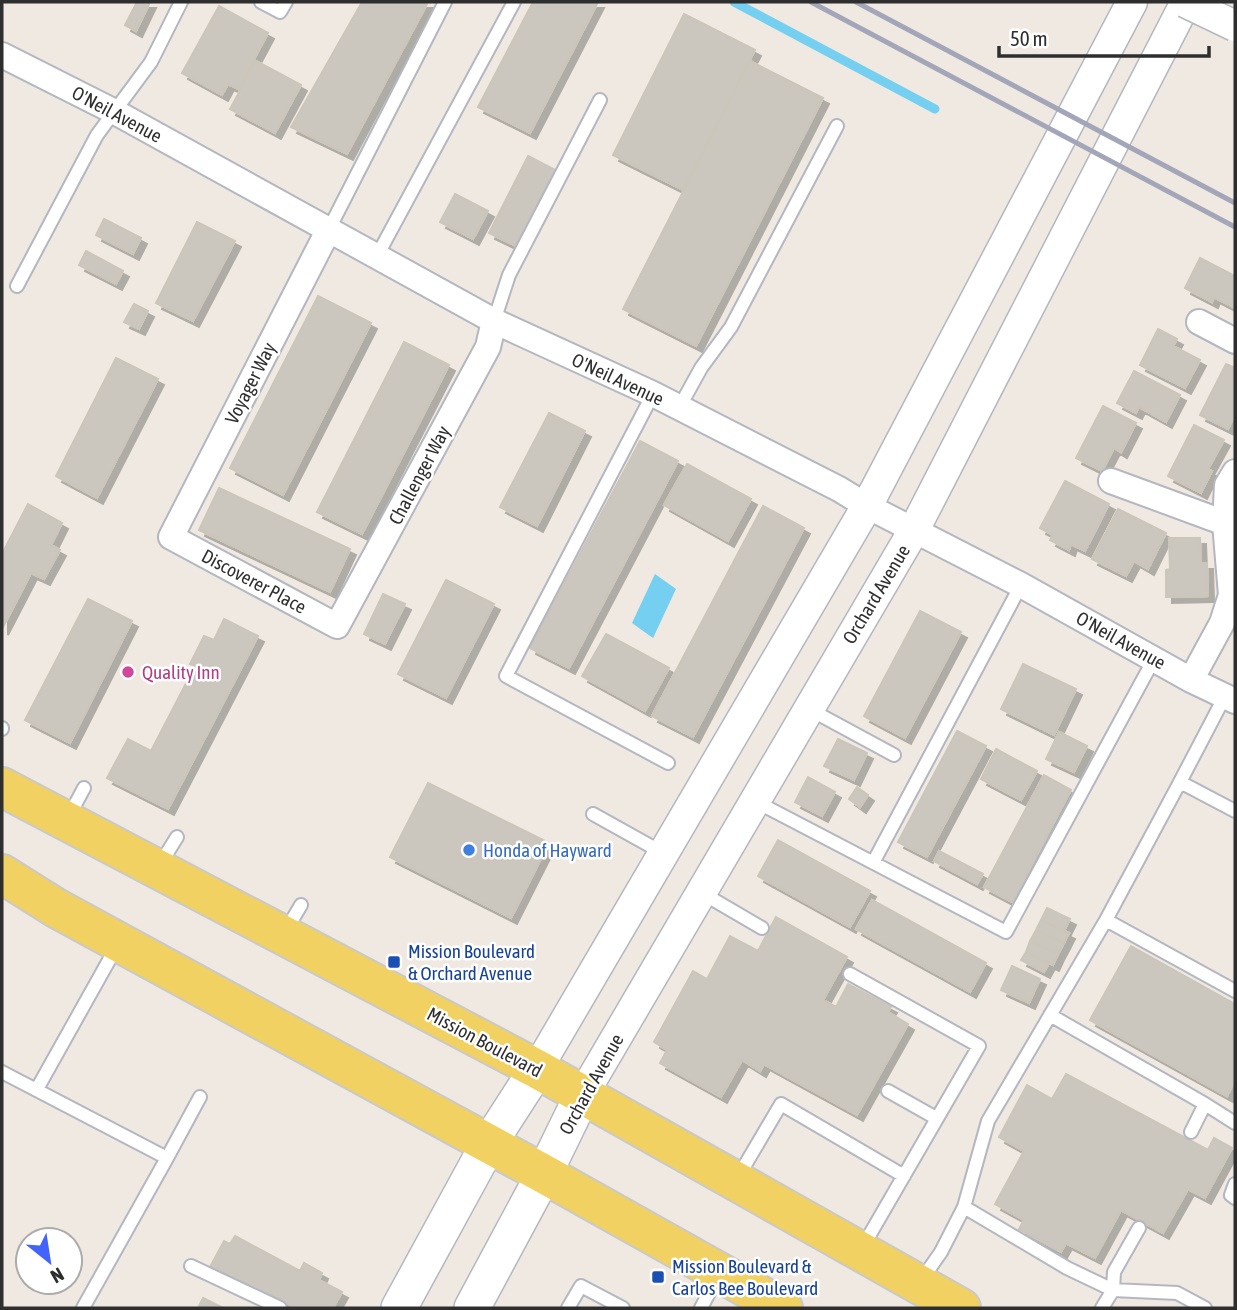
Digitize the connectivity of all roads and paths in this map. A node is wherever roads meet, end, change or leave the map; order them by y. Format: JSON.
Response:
{"nodes":[{"id":1,"x":181,"y":2,"type":"edge"},
{"id":2,"x":261,"y":2,"type":"edge"},
{"id":3,"x":286,"y":2,"type":"edge"},
{"id":4,"x":445,"y":2,"type":"edge"},
{"id":5,"x":514,"y":2,"type":"edge"},
{"id":6,"x":1132,"y":2,"type":"edge"},
{"id":7,"x":1186,"y":2,"type":"edge"},
{"id":8,"x":1235,"y":26,"type":"edge"},
{"id":9,"x":2,"y":55,"type":"edge"},
{"id":10,"x":600,"y":100,"type":"dead end"},
{"id":11,"x":116,"y":113,"type":"junction"},
{"id":12,"x":838,"y":126,"type":"dead end"},
{"id":13,"x":329,"y":229,"type":"junction"},
{"id":14,"x":377,"y":256,"type":"junction"},
{"id":15,"x":17,"y":286,"type":"dead end"},
{"id":16,"x":494,"y":321,"type":"junction"},
{"id":17,"x":1199,"y":322,"type":"dead end"},
{"id":18,"x":1235,"y":341,"type":"edge"},
{"id":19,"x":653,"y":394,"type":"junction"},
{"id":20,"x":678,"y":408,"type":"junction"},
{"id":21,"x":1235,"y":472,"type":"edge"},
{"id":22,"x":1111,"y":481,"type":"dead end"},
{"id":23,"x":867,"y":506,"type":"junction"},
{"id":24,"x":1230,"y":526,"type":"edge"},
{"id":25,"x":914,"y":530,"type":"junction"},
{"id":26,"x":171,"y":537,"type":"joint"},
{"id":27,"x":1021,"y":584,"type":"junction"},
{"id":28,"x":337,"y":626,"type":"joint"},
{"id":29,"x":1154,"y":659,"type":"junction"},
{"id":30,"x":1191,"y":680,"type":"junction"},
{"id":31,"x":1230,"y":699,"type":"edge"},
{"id":32,"x":809,"y":708,"type":"junction"},
{"id":33,"x":894,"y":755,"type":"dead end"},
{"id":34,"x":668,"y":763,"type":"dead end"},
{"id":35,"x":1180,"y":782,"type":"junction"},
{"id":36,"x":2,"y":787,"type":"edge"},
{"id":37,"x":755,"y":801,"type":"junction"},
{"id":38,"x":1235,"y":811,"type":"edge"},
{"id":39,"x":593,"y":814,"type":"dead end"},
{"id":40,"x":177,"y":837,"type":"dead end"},
{"id":41,"x":663,"y":853,"type":"junction"},
{"id":42,"x":874,"y":861,"type":"junction"},
{"id":43,"x":157,"y":869,"type":"junction"},
{"id":44,"x":2,"y":874,"type":"edge"},
{"id":45,"x":701,"y":893,"type":"junction"},
{"id":46,"x":1107,"y":920,"type":"junction"},
{"id":47,"x":762,"y":928,"type":"dead end"},
{"id":48,"x":119,"y":943,"type":"junction"},
{"id":49,"x":850,"y":974,"type":"dead end"},
{"id":50,"x":1235,"y":991,"type":"edge"},
{"id":51,"x":1050,"y":1015,"type":"junction"},
{"id":52,"x":537,"y":1069,"type":"junction"},
{"id":53,"x":2,"y":1072,"type":"edge"},
{"id":54,"x":37,"y":1089,"type":"junction"},
{"id":55,"x":888,"y":1091,"type":"dead end"},
{"id":56,"x":582,"y":1096,"type":"junction"},
{"id":57,"x":200,"y":1097,"type":"dead end"},
{"id":58,"x":1205,"y":1104,"type":"junction"},
{"id":59,"x":936,"y":1118,"type":"junction"},
{"id":60,"x":1235,"y":1123,"type":"edge"},
{"id":61,"x":1191,"y":1132,"type":"dead end"},
{"id":62,"x":488,"y":1145,"type":"junction"},
{"id":63,"x":167,"y":1158,"type":"junction"},
{"id":64,"x":544,"y":1174,"type":"junction"},
{"id":65,"x":904,"y":1176,"type":"junction"},
{"id":66,"x":736,"y":1182,"type":"junction"},
{"id":67,"x":1235,"y":1184,"type":"edge"},
{"id":68,"x":1235,"y":1198,"type":"edge"},
{"id":69,"x":964,"y":1207,"type":"junction"},
{"id":70,"x":1139,"y":1228,"type":"dead end"},
{"id":71,"x":860,"y":1252,"type":"junction"},
{"id":72,"x":191,"y":1266,"type":"dead end"},
{"id":73,"x":720,"y":1273,"type":"junction"},
{"id":74,"x":918,"y":1284,"type":"junction"},
{"id":75,"x":1113,"y":1290,"type":"junction"},
{"id":76,"x":83,"y":1308,"type":"edge"},
{"id":77,"x":280,"y":1308,"type":"edge"},
{"id":78,"x":399,"y":1308,"type":"edge"},
{"id":79,"x":472,"y":1308,"type":"edge"},
{"id":80,"x":568,"y":1308,"type":"edge"},
{"id":81,"x":623,"y":1308,"type":"edge"},
{"id":82,"x":701,"y":1308,"type":"edge"},
{"id":83,"x":783,"y":1308,"type":"edge"},
{"id":84,"x":961,"y":1308,"type":"edge"},
{"id":85,"x":1102,"y":1308,"type":"edge"},
{"id":86,"x":1205,"y":1308,"type":"edge"}],
"edges":[{"from":1,"to":11,"type":"lane"},
{"from":2,"to":3,"type":"lane"},
{"from":4,"to":13,"type":"lane"},
{"from":5,"to":14,"type":"lane"},
{"from":6,"to":23,"type":"street"},
{"from":7,"to":8,"type":"street","bridge":true},
{"from":7,"to":25,"type":"street","name":"Orchard Avenue"},
{"from":9,"to":11,"type":"street","name":"O'Neil Avenue"},
{"from":10,"to":16,"type":"lane"},
{"from":11,"to":13,"type":"street","name":"O'Neil Avenue"},
{"from":11,"to":15,"type":"lane"},
{"from":12,"to":20,"type":"lane"},
{"from":13,"to":14,"type":"street","name":"O'Neil Avenue"},
{"from":13,"to":26,"type":"street","name":"Voyager Way"},
{"from":14,"to":16,"type":"street","name":"O'Neil Avenue"},
{"from":16,"to":19,"type":"street","name":"O'Neil Avenue"},
{"from":16,"to":28,"type":"street","name":"Challenger Way"},
{"from":17,"to":18,"type":"street"},
{"from":19,"to":20,"type":"street","name":"O'Neil Avenue"},
{"from":19,"to":34,"type":"lane"},
{"from":20,"to":23,"type":"street","name":"O'Neil Avenue"},
{"from":21,"to":24,"type":"street"},
{"from":22,"to":24,"type":"street"},
{"from":23,"to":25,"type":"street","name":"O'Neil Avenue"},
{"from":23,"to":41,"type":"street"},
{"from":24,"to":30,"type":"street"},
{"from":25,"to":27,"type":"street","name":"O'Neil Avenue"},
{"from":25,"to":32,"type":"street","name":"Orchard Avenue"},
{"from":26,"to":28,"type":"street","name":"Discoverer Place"},
{"from":27,"to":29,"type":"street","name":"O'Neil Avenue"},
{"from":27,"to":42,"type":"lane"},
{"from":29,"to":30,"type":"street","name":"O'Neil Avenue"},
{"from":29,"to":42,"type":"lane"},
{"from":30,"to":31,"type":"street","name":"O'Neil Avenue"},
{"from":31,"to":35,"type":"lane"},
{"from":32,"to":33,"type":"lane"},
{"from":32,"to":37,"type":"street","name":"Orchard Avenue"},
{"from":35,"to":38,"type":"lane"},
{"from":35,"to":46,"type":"lane"},
{"from":36,"to":43,"type":"main road","name":"Mission Boulevard"},
{"from":37,"to":42,"type":"lane"},
{"from":37,"to":45,"type":"street","name":"Orchard Avenue"},
{"from":39,"to":41,"type":"lane"},
{"from":40,"to":43,"type":"lane"},
{"from":41,"to":52,"type":"street"},
{"from":43,"to":52,"type":"main road","name":"Mission Boulevard"},
{"from":44,"to":48,"type":"main road"},
{"from":45,"to":47,"type":"lane"},
{"from":45,"to":56,"type":"street","name":"Orchard Avenue"},
{"from":46,"to":50,"type":"lane"},
{"from":46,"to":51,"type":"lane"},
{"from":48,"to":54,"type":"lane"},
{"from":48,"to":62,"type":"main road"},
{"from":49,"to":59,"type":"lane"},
{"from":51,"to":58,"type":"lane"},
{"from":51,"to":69,"type":"lane"},
{"from":52,"to":56,"type":"main road","name":"Mission Boulevard"},
{"from":52,"to":62,"type":"main road"},
{"from":53,"to":54,"type":"lane"},
{"from":54,"to":63,"type":"lane"},
{"from":55,"to":59,"type":"lane"},
{"from":56,"to":64,"type":"main road","name":"Orchard Avenue"},
{"from":56,"to":66,"type":"main road","name":"Mission Boulevard"},
{"from":57,"to":63,"type":"lane"},
{"from":58,"to":60,"type":"lane"},
{"from":58,"to":61,"type":"lane"},
{"from":59,"to":65,"type":"lane"},
{"from":62,"to":64,"type":"main road"},
{"from":62,"to":78,"type":"main road"},
{"from":63,"to":76,"type":"lane"},
{"from":64,"to":73,"type":"main road"},
{"from":64,"to":79,"type":"main road","name":"Orchard Avenue"},
{"from":65,"to":66,"type":"lane"},
{"from":65,"to":71,"type":"lane"},
{"from":66,"to":71,"type":"main road","name":"Mission Boulevard"},
{"from":67,"to":68,"type":"lane"},
{"from":69,"to":74,"type":"lane"},
{"from":69,"to":75,"type":"lane"},
{"from":70,"to":75,"type":"lane"},
{"from":71,"to":74,"type":"main road","name":"Mission Boulevard"},
{"from":72,"to":77,"type":"lane"},
{"from":73,"to":82,"type":"lane"},
{"from":73,"to":83,"type":"main road"},
{"from":74,"to":84,"type":"main road","name":"Mission Boulevard"},
{"from":75,"to":85,"type":"lane"},
{"from":75,"to":86,"type":"lane"},
{"from":80,"to":81,"type":"lane"}]}
